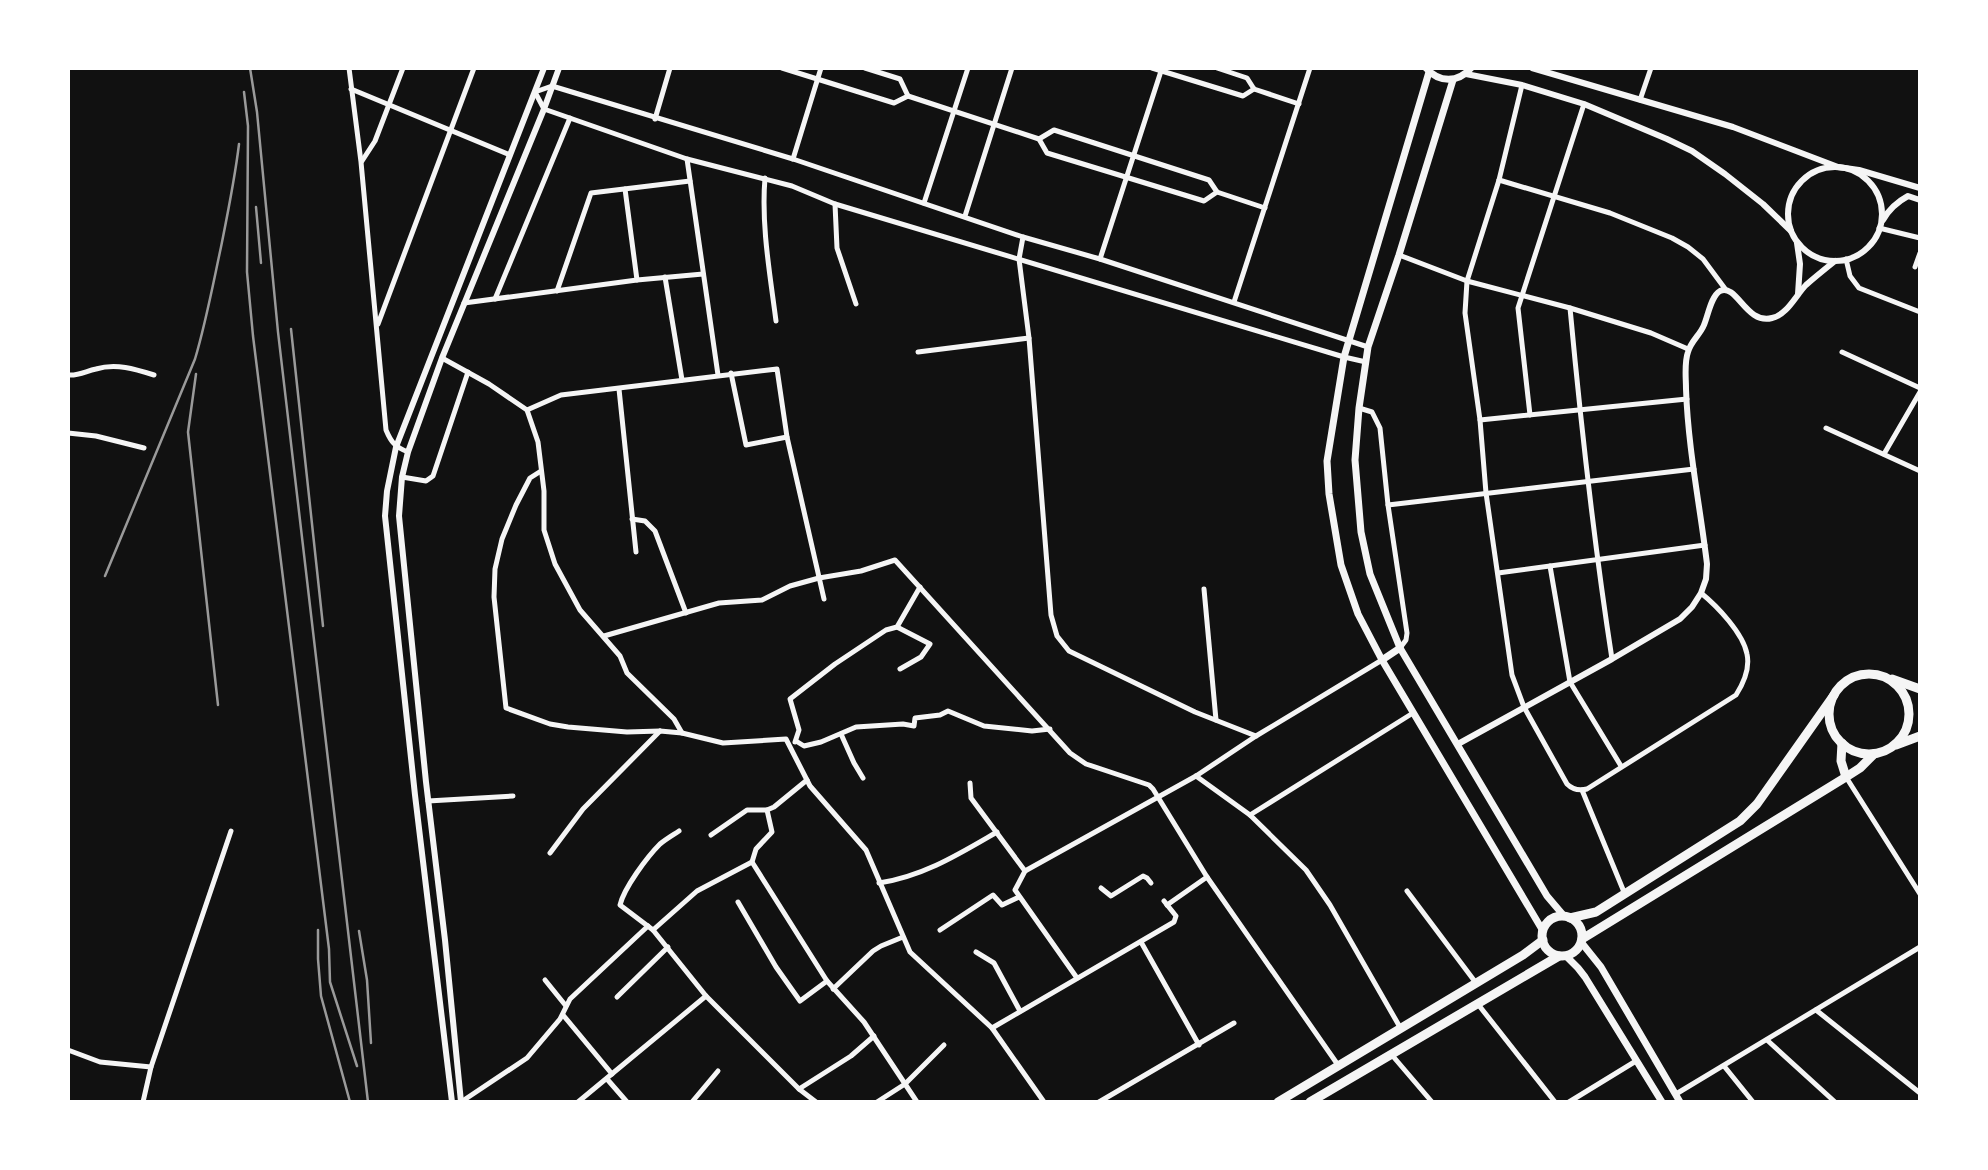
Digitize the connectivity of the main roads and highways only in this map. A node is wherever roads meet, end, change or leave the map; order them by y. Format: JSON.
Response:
{"nodes":[{"id":1,"x":1427,"y":70,"type":"edge"},
{"id":2,"x":1468,"y":71,"type":"edge"},
{"id":3,"x":1453,"y":80,"type":"junction"},
{"id":4,"x":1400,"y":648,"type":"junction"},
{"id":5,"x":1382,"y":660,"type":"junction"},
{"id":6,"x":1884,"y":677,"type":"junction"},
{"id":7,"x":1920,"y":689,"type":"edge"},
{"id":8,"x":1834,"y":695,"type":"junction"},
{"id":9,"x":1920,"y":736,"type":"edge"},
{"id":10,"x":1842,"y":743,"type":"junction"},
{"id":11,"x":1891,"y":747,"type":"junction"},
{"id":12,"x":1874,"y":754,"type":"junction"},
{"id":13,"x":1846,"y":777,"type":"junction"},
{"id":14,"x":1567,"y":917,"type":"junction"},
{"id":15,"x":1543,"y":936,"type":"junction"},
{"id":16,"x":1581,"y":941,"type":"junction"},
{"id":17,"x":1562,"y":956,"type":"junction"},
{"id":18,"x":1678,"y":1098,"type":"edge"},
{"id":19,"x":1312,"y":1101,"type":"edge"},
{"id":20,"x":1278,"y":1102,"type":"edge"},
{"id":21,"x":1662,"y":1102,"type":"edge"}],
"edges":[{"from":1,"to":3,"type":"main road"},
{"from":1,"to":5,"type":"main road"},
{"from":2,"to":3,"type":"main road"},
{"from":3,"to":4,"type":"main road"},
{"from":4,"to":5,"type":"main road"},
{"from":4,"to":14,"type":"main road"},
{"from":5,"to":15,"type":"main road"},
{"from":6,"to":7,"type":"highway"},
{"from":6,"to":8,"type":"highway"},
{"from":6,"to":11,"type":"highway"},
{"from":8,"to":10,"type":"highway"},
{"from":8,"to":14,"type":"highway"},
{"from":9,"to":11,"type":"highway"},
{"from":10,"to":12,"type":"highway"},
{"from":10,"to":13,"type":"highway"},
{"from":11,"to":12,"type":"highway"},
{"from":12,"to":13,"type":"highway"},
{"from":13,"to":16,"type":"highway"},
{"from":14,"to":15,"type":"highway"},
{"from":14,"to":16,"type":"highway"},
{"from":15,"to":17,"type":"highway"},
{"from":15,"to":20,"type":"highway"},
{"from":16,"to":17,"type":"highway"},
{"from":16,"to":18,"type":"main road"},
{"from":17,"to":19,"type":"highway"},
{"from":17,"to":21,"type":"main road"}]}
